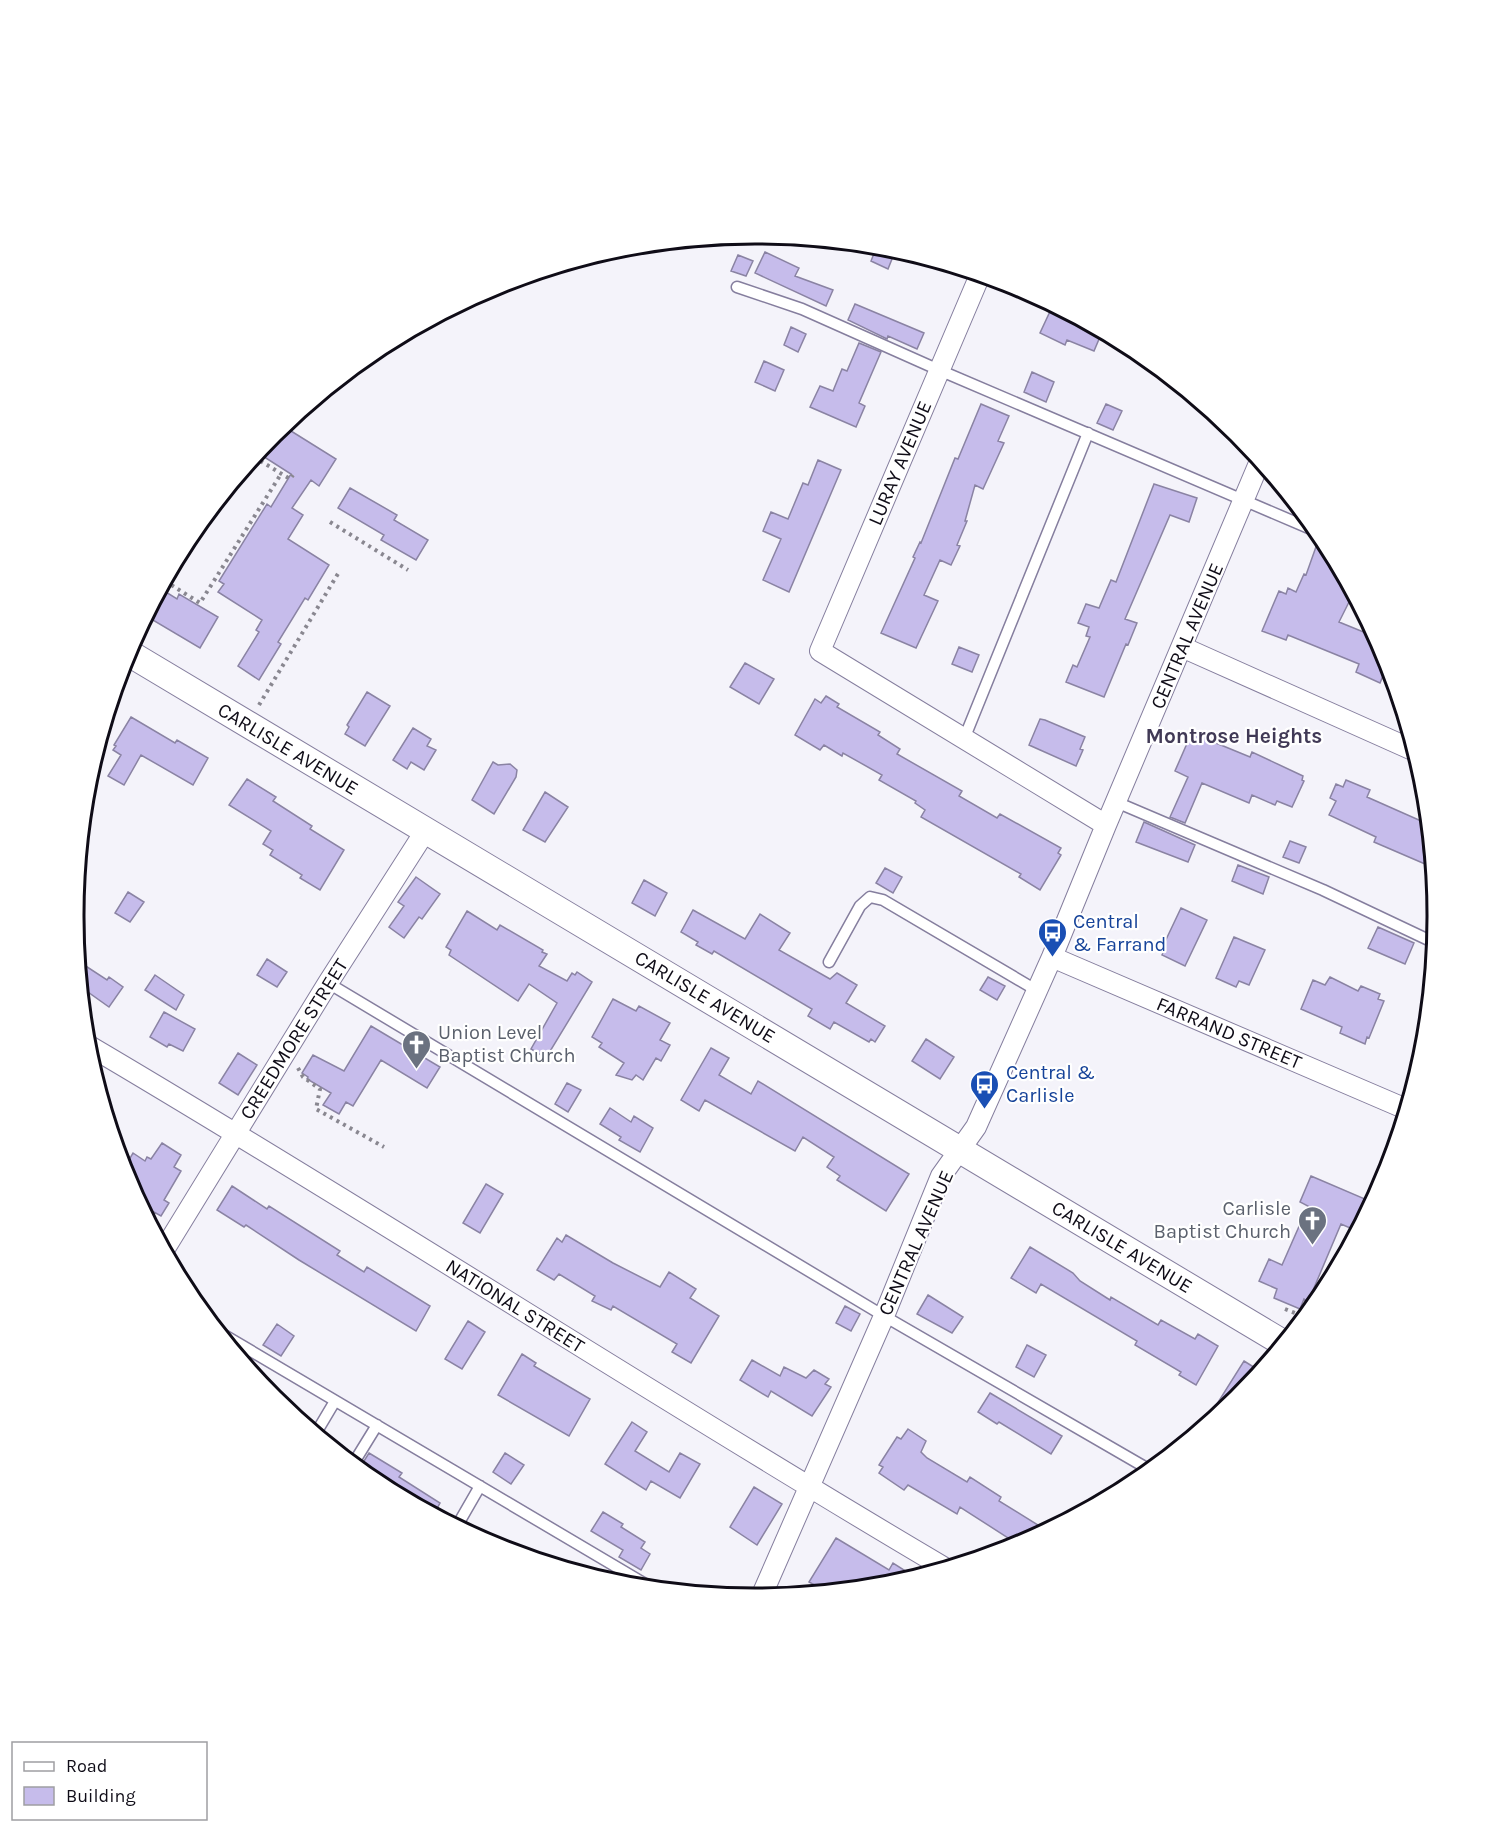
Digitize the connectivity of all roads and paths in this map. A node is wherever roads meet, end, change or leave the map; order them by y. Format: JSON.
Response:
{"nodes":[{"id":1,"x":977,"y":282,"type":"edge"},
{"id":2,"x":737,"y":287,"type":"dead end"},
{"id":3,"x":939,"y":370,"type":"junction"},
{"id":4,"x":1088,"y":433,"type":"junction"},
{"id":5,"x":262,"y":462,"type":"edge"},
{"id":6,"x":1257,"y":469,"type":"edge"},
{"id":7,"x":281,"y":474,"type":"junction"},
{"id":8,"x":292,"y":475,"type":"dead end"},
{"id":9,"x":1244,"y":500,"type":"junction"},
{"id":10,"x":330,"y":522,"type":"dead end"},
{"id":11,"x":1301,"y":524,"type":"edge"},
{"id":12,"x":408,"y":570,"type":"dead end"},
{"id":13,"x":339,"y":572,"type":"dead end"},
{"id":14,"x":171,"y":585,"type":"edge"},
{"id":15,"x":1182,"y":647,"type":"junction"},
{"id":16,"x":136,"y":657,"type":"edge"},
{"id":17,"x":259,"y":705,"type":"dead end"},
{"id":18,"x":964,"y":739,"type":"junction"},
{"id":19,"x":1405,"y":747,"type":"edge"},
{"id":20,"x":1116,"y":802,"type":"junction"},
{"id":21,"x":1106,"y":825,"type":"junction"},
{"id":22,"x":426,"y":830,"type":"junction"},
{"id":23,"x":1426,"y":939,"type":"edge"},
{"id":24,"x":1052,"y":957,"type":"junction"},
{"id":25,"x":829,"y":962,"type":"dead end"},
{"id":26,"x":328,"y":983,"type":"junction"},
{"id":27,"x":1036,"y":990,"type":"junction"},
{"id":28,"x":98,"y":1051,"type":"edge"},
{"id":29,"x":295,"y":1062,"type":"dead end"},
{"id":30,"x":1399,"y":1106,"type":"edge"},
{"id":31,"x":237,"y":1132,"type":"junction"},
{"id":32,"x":384,"y":1147,"type":"dead end"},
{"id":33,"x":960,"y":1150,"type":"junction"},
{"id":34,"x":169,"y":1242,"type":"edge"},
{"id":35,"x":1297,"y":1312,"type":"edge"},
{"id":36,"x":884,"y":1316,"type":"junction"},
{"id":37,"x":1283,"y":1330,"type":"edge"},
{"id":38,"x":238,"y":1343,"type":"edge"},
{"id":39,"x":335,"y":1401,"type":"junction"},
{"id":40,"x":377,"y":1425,"type":"junction"},
{"id":41,"x":320,"y":1427,"type":"edge"},
{"id":42,"x":358,"y":1457,"type":"edge"},
{"id":43,"x":1141,"y":1465,"type":"edge"},
{"id":44,"x":480,"y":1486,"type":"junction"},
{"id":45,"x":808,"y":1487,"type":"junction"},
{"id":46,"x":461,"y":1519,"type":"edge"},
{"id":47,"x":936,"y":1563,"type":"edge"},
{"id":48,"x":629,"y":1574,"type":"joint"},
{"id":49,"x":633,"y":1576,"type":"edge"},
{"id":50,"x":765,"y":1588,"type":"edge"}],
"edges":[{"from":1,"to":3,"type":"street","name":"LURAY AVENUE"},
{"from":2,"to":3,"type":"lane"},
{"from":3,"to":4,"type":"lane"},
{"from":3,"to":18,"type":"street","name":"LURAY AVENUE"},
{"from":4,"to":9,"type":"lane"},
{"from":4,"to":18,"type":"lane"},
{"from":5,"to":7,"type":"path"},
{"from":6,"to":9,"type":"street","name":"CENTRAL AVENUE"},
{"from":7,"to":8,"type":"path"},
{"from":7,"to":14,"type":"path"},
{"from":9,"to":11,"type":"lane"},
{"from":9,"to":15,"type":"street","name":"CENTRAL AVENUE"},
{"from":10,"to":12,"type":"path"},
{"from":13,"to":17,"type":"path"},
{"from":15,"to":19,"type":"street"},
{"from":15,"to":20,"type":"street","name":"CENTRAL AVENUE"},
{"from":16,"to":22,"type":"street","name":"CARLISLE AVENUE"},
{"from":18,"to":21,"type":"street"},
{"from":20,"to":21,"type":"street","name":"CENTRAL AVENUE"},
{"from":20,"to":23,"type":"lane"},
{"from":21,"to":24,"type":"street","name":"CENTRAL AVENUE"},
{"from":22,"to":26,"type":"street","name":"CREEDMORE STREET"},
{"from":22,"to":33,"type":"street","name":"CARLISLE AVENUE"},
{"from":24,"to":27,"type":"street","name":"CENTRAL AVENUE"},
{"from":24,"to":30,"type":"street","name":"FARRAND STREET"},
{"from":25,"to":27,"type":"lane"},
{"from":26,"to":31,"type":"street","name":"CREEDMORE STREET"},
{"from":26,"to":36,"type":"lane"},
{"from":27,"to":33,"type":"street","name":"CENTRAL AVENUE"},
{"from":28,"to":31,"type":"street","name":"NATIONAL STREET"},
{"from":29,"to":32,"type":"path"},
{"from":31,"to":34,"type":"street","name":"CREEDMORE STREET"},
{"from":31,"to":45,"type":"street","name":"NATIONAL STREET"},
{"from":33,"to":36,"type":"street","name":"CENTRAL AVENUE"},
{"from":33,"to":37,"type":"street","name":"CARLISLE AVENUE"},
{"from":35,"to":37,"type":"path"},
{"from":36,"to":43,"type":"lane"},
{"from":36,"to":45,"type":"street","name":"CENTRAL AVENUE"},
{"from":38,"to":39,"type":"lane"},
{"from":39,"to":40,"type":"lane"},
{"from":39,"to":41,"type":"lane"},
{"from":40,"to":42,"type":"lane"},
{"from":40,"to":44,"type":"lane"},
{"from":44,"to":46,"type":"lane"},
{"from":44,"to":48,"type":"lane"},
{"from":45,"to":47,"type":"street","name":"NATIONAL STREET"},
{"from":45,"to":50,"type":"street","name":"CENTRAL AVENUE"},
{"from":48,"to":49,"type":"lane"}]}
